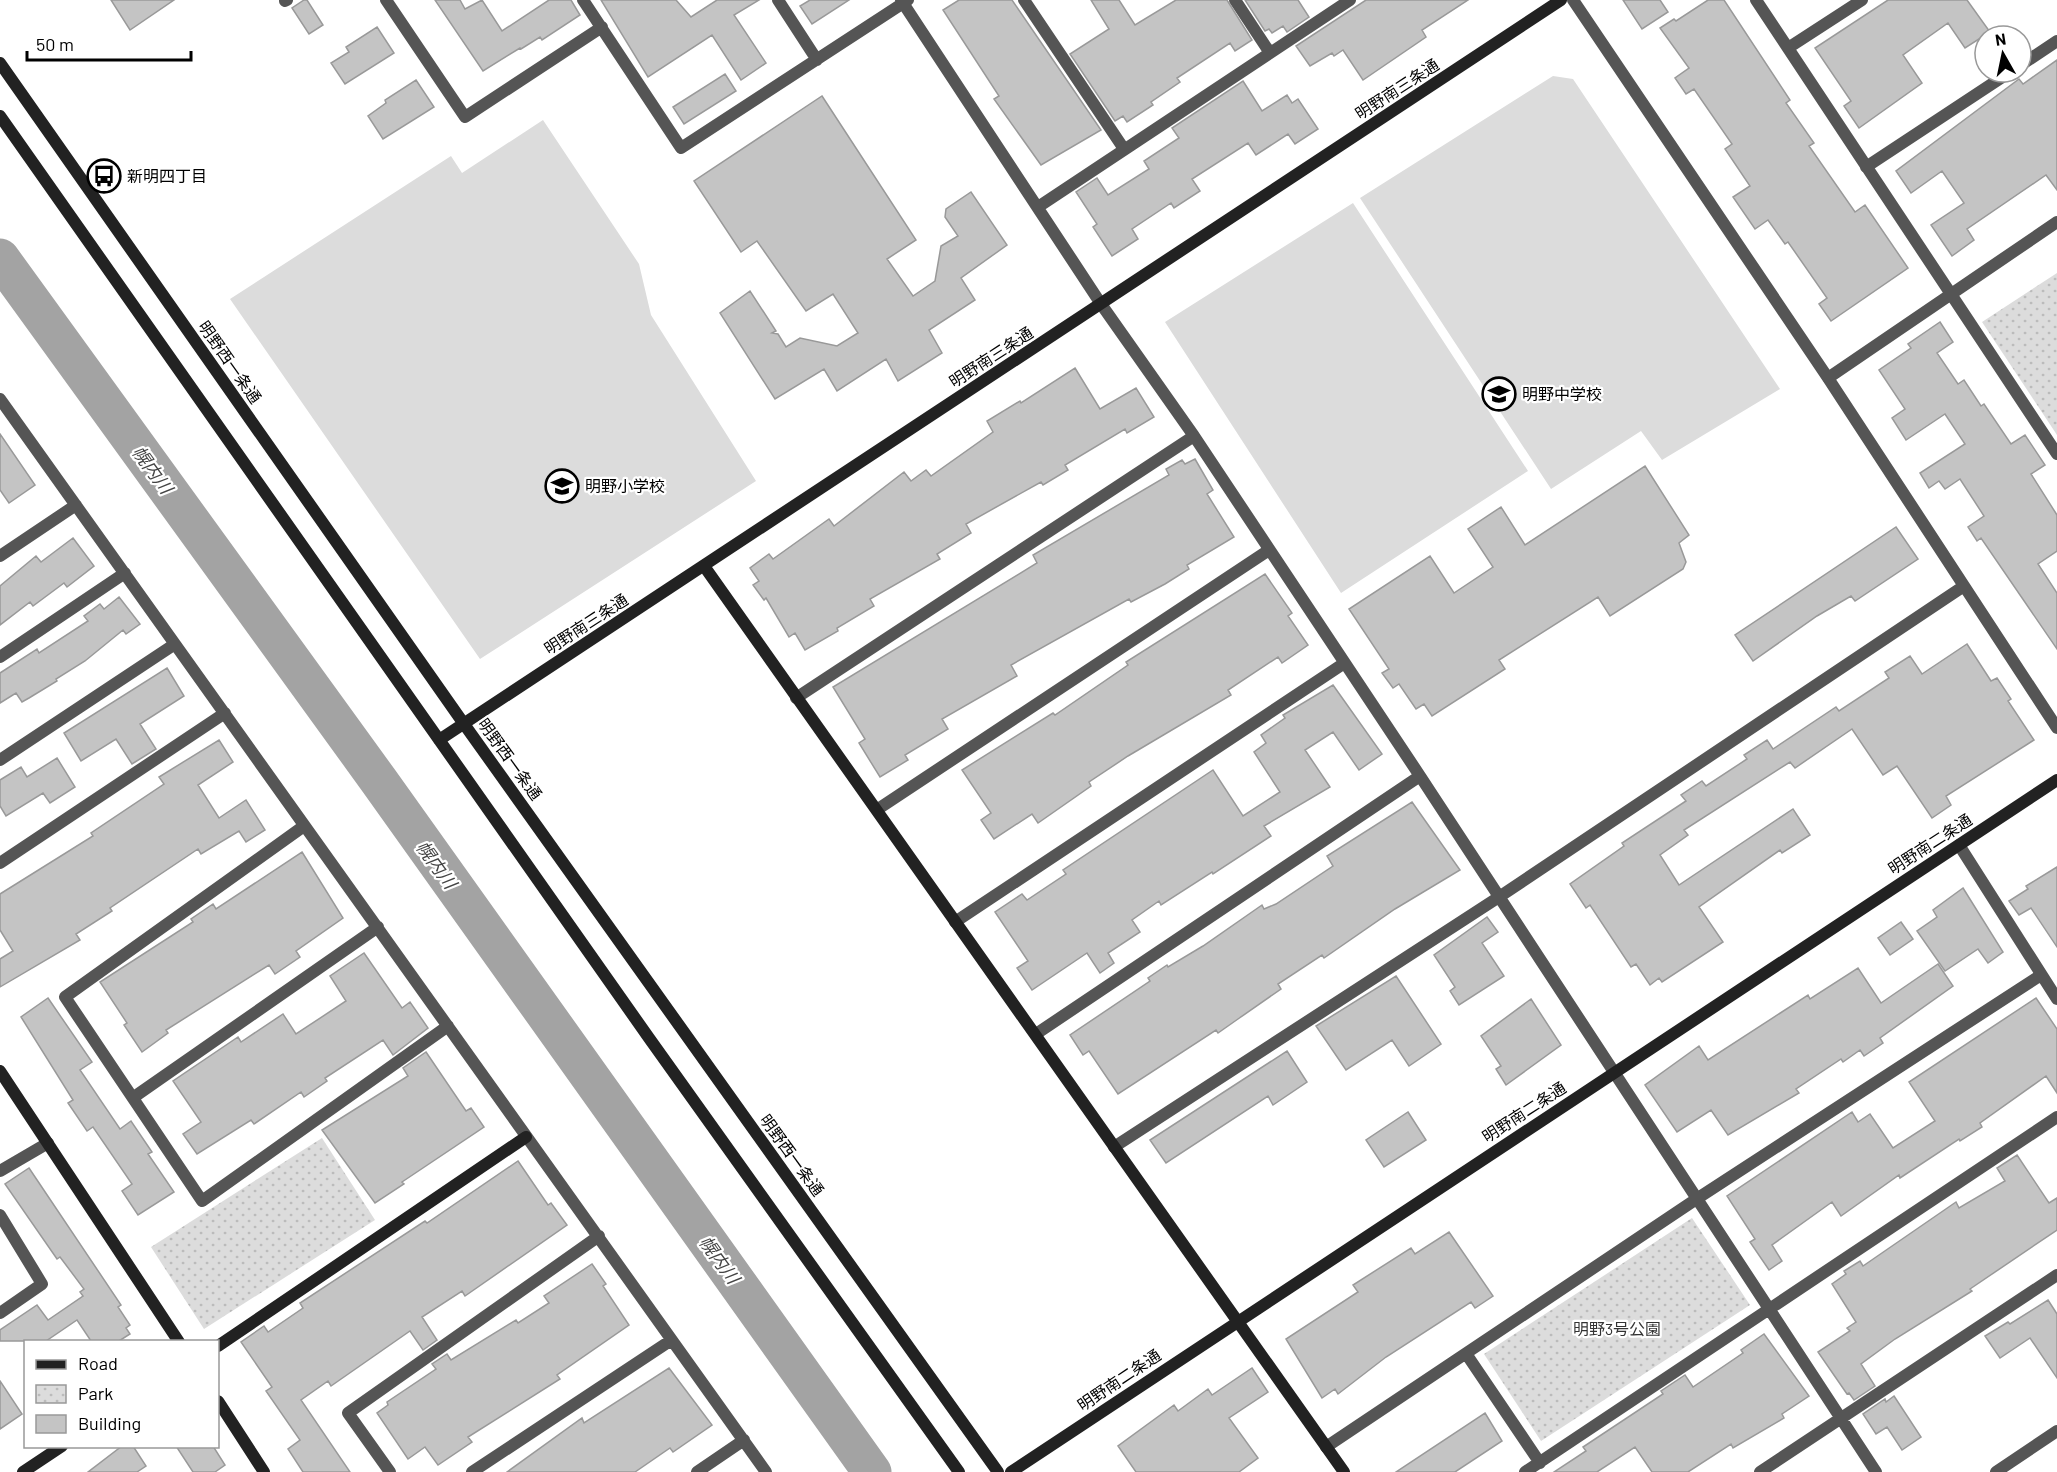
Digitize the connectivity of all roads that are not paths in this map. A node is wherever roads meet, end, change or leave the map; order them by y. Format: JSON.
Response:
{"nodes":[{"id":1,"x":386,"y":0,"type":"edge"},
{"id":2,"x":583,"y":0,"type":"edge"},
{"id":3,"x":777,"y":0,"type":"edge"},
{"id":4,"x":1024,"y":0,"type":"edge"},
{"id":5,"x":1235,"y":0,"type":"edge"},
{"id":6,"x":1350,"y":0,"type":"edge"},
{"id":7,"x":1561,"y":0,"type":"edge"},
{"id":8,"x":1573,"y":0,"type":"edge"},
{"id":9,"x":1756,"y":0,"type":"edge"},
{"id":10,"x":1862,"y":0,"type":"edge"},
{"id":11,"x":904,"y":1,"type":"edge"},
{"id":12,"x":602,"y":27,"type":"junction"},
{"id":13,"x":2057,"y":41,"type":"edge"},
{"id":14,"x":1788,"y":48,"type":"junction"},
{"id":15,"x":1270,"y":52,"type":"junction"},
{"id":16,"x":2033,"y":57,"type":"edge"},
{"id":17,"x":817,"y":60,"type":"junction"},
{"id":18,"x":0,"y":63,"type":"edge"},
{"id":19,"x":1992,"y":84,"type":"edge"},
{"id":20,"x":0,"y":116,"type":"edge"},
{"id":21,"x":1124,"y":149,"type":"junction"},
{"id":22,"x":1866,"y":167,"type":"junction"},
{"id":23,"x":1038,"y":207,"type":"junction"},
{"id":24,"x":2057,"y":222,"type":"edge"},
{"id":25,"x":1952,"y":293,"type":"junction"},
{"id":26,"x":1101,"y":304,"type":"junction"},
{"id":27,"x":1828,"y":378,"type":"junction"},
{"id":28,"x":0,"y":399,"type":"edge"},
{"id":29,"x":1194,"y":436,"type":"junction"},
{"id":30,"x":2057,"y":454,"type":"edge"},
{"id":31,"x":76,"y":505,"type":"junction"},
{"id":32,"x":1269,"y":550,"type":"junction"},
{"id":33,"x":0,"y":556,"type":"edge"},
{"id":34,"x":704,"y":566,"type":"junction"},
{"id":35,"x":125,"y":573,"type":"junction"},
{"id":36,"x":1964,"y":585,"type":"junction"},
{"id":37,"x":175,"y":644,"type":"junction"},
{"id":38,"x":0,"y":657,"type":"edge"},
{"id":39,"x":1344,"y":664,"type":"junction"},
{"id":40,"x":796,"y":698,"type":"junction"},
{"id":41,"x":225,"y":713,"type":"junction"},
{"id":42,"x":464,"y":724,"type":"junction"},
{"id":43,"x":2057,"y":728,"type":"edge"},
{"id":44,"x":439,"y":740,"type":"junction"},
{"id":45,"x":0,"y":760,"type":"edge"},
{"id":46,"x":1420,"y":776,"type":"junction"},
{"id":47,"x":2057,"y":780,"type":"edge"},
{"id":48,"x":878,"y":809,"type":"junction"},
{"id":49,"x":304,"y":826,"type":"junction"},
{"id":50,"x":1959,"y":845,"type":"junction"},
{"id":51,"x":0,"y":862,"type":"edge"},
{"id":52,"x":1499,"y":897,"type":"junction"},
{"id":53,"x":955,"y":922,"type":"junction"},
{"id":54,"x":378,"y":927,"type":"junction"},
{"id":55,"x":2041,"y":975,"type":"junction"},
{"id":56,"x":2057,"y":999,"type":"edge"},
{"id":57,"x":448,"y":1026,"type":"junction"},
{"id":58,"x":1035,"y":1034,"type":"junction"},
{"id":59,"x":0,"y":1071,"type":"edge"},
{"id":60,"x":1613,"y":1073,"type":"junction"},
{"id":61,"x":134,"y":1097,"type":"junction"},
{"id":62,"x":2057,"y":1118,"type":"edge"},
{"id":63,"x":526,"y":1137,"type":"junction"},
{"id":64,"x":48,"y":1143,"type":"junction"},
{"id":65,"x":1114,"y":1147,"type":"junction"},
{"id":66,"x":0,"y":1171,"type":"edge"},
{"id":67,"x":1698,"y":1198,"type":"junction"},
{"id":68,"x":0,"y":1215,"type":"edge"},
{"id":69,"x":599,"y":1236,"type":"junction"},
{"id":70,"x":2057,"y":1275,"type":"edge"},
{"id":71,"x":1771,"y":1308,"type":"junction"},
{"id":72,"x":0,"y":1314,"type":"edge"},
{"id":73,"x":1237,"y":1320,"type":"junction"},
{"id":74,"x":178,"y":1340,"type":"edge"},
{"id":75,"x":670,"y":1341,"type":"junction"},
{"id":76,"x":219,"y":1345,"type":"edge"},
{"id":77,"x":1467,"y":1355,"type":"junction"},
{"id":78,"x":219,"y":1403,"type":"edge"},
{"id":79,"x":1841,"y":1419,"type":"junction"},
{"id":80,"x":2057,"y":1431,"type":"edge"},
{"id":81,"x":744,"y":1440,"type":"junction"},
{"id":82,"x":1326,"y":1447,"type":"junction"},
{"id":83,"x":59,"y":1448,"type":"edge"},
{"id":84,"x":1540,"y":1463,"type":"junction"},
{"id":85,"x":23,"y":1472,"type":"edge"},
{"id":86,"x":264,"y":1472,"type":"edge"},
{"id":87,"x":390,"y":1472,"type":"edge"},
{"id":88,"x":472,"y":1472,"type":"edge"},
{"id":89,"x":697,"y":1472,"type":"edge"},
{"id":90,"x":766,"y":1472,"type":"edge"},
{"id":91,"x":959,"y":1472,"type":"edge"},
{"id":92,"x":998,"y":1472,"type":"edge"},
{"id":93,"x":1011,"y":1472,"type":"edge"},
{"id":94,"x":1344,"y":1472,"type":"edge"},
{"id":95,"x":1525,"y":1472,"type":"edge"},
{"id":96,"x":1760,"y":1472,"type":"edge"},
{"id":97,"x":1876,"y":1472,"type":"edge"},
{"id":98,"x":1996,"y":1472,"type":"edge"}],
"edges":[{"from":1,"to":12,"type":"street"},
{"from":2,"to":12,"type":"street"},
{"from":3,"to":17,"type":"street"},
{"from":4,"to":21,"type":"street"},
{"from":5,"to":15,"type":"street"},
{"from":6,"to":15,"type":"street"},
{"from":7,"to":26,"type":"street","name":"明野南三条通"},
{"from":8,"to":27,"type":"street"},
{"from":9,"to":14,"type":"street"},
{"from":10,"to":14,"type":"street"},
{"from":11,"to":17,"type":"street"},
{"from":11,"to":23,"type":"street"},
{"from":12,"to":17,"type":"street"},
{"from":13,"to":16,"type":"street"},
{"from":14,"to":22,"type":"street"},
{"from":15,"to":21,"type":"street"},
{"from":18,"to":42,"type":"street","name":"明野西一条通"},
{"from":19,"to":22,"type":"street"},
{"from":20,"to":44,"type":"street"},
{"from":21,"to":23,"type":"street"},
{"from":22,"to":25,"type":"street"},
{"from":23,"to":26,"type":"street"},
{"from":24,"to":25,"type":"street"},
{"from":25,"to":27,"type":"street"},
{"from":25,"to":30,"type":"street"},
{"from":26,"to":29,"type":"street"},
{"from":26,"to":34,"type":"street","name":"明野南三条通"},
{"from":27,"to":36,"type":"street"},
{"from":28,"to":31,"type":"street"},
{"from":29,"to":32,"type":"street"},
{"from":29,"to":40,"type":"street"},
{"from":31,"to":33,"type":"street"},
{"from":31,"to":35,"type":"street"},
{"from":32,"to":39,"type":"street"},
{"from":32,"to":48,"type":"street"},
{"from":34,"to":40,"type":"street"},
{"from":34,"to":42,"type":"street","name":"明野南三条通"},
{"from":35,"to":37,"type":"street"},
{"from":35,"to":38,"type":"street"},
{"from":36,"to":43,"type":"street"},
{"from":36,"to":52,"type":"street"},
{"from":37,"to":41,"type":"street"},
{"from":37,"to":45,"type":"street"},
{"from":39,"to":46,"type":"street"},
{"from":39,"to":53,"type":"street"},
{"from":40,"to":48,"type":"street"},
{"from":41,"to":49,"type":"street"},
{"from":41,"to":51,"type":"street"},
{"from":42,"to":44,"type":"street","name":"明野南三条通"},
{"from":42,"to":92,"type":"street","name":"明野西一条通"},
{"from":44,"to":91,"type":"street"},
{"from":46,"to":52,"type":"street"},
{"from":46,"to":58,"type":"street"},
{"from":47,"to":50,"type":"street","name":"明野南二条通"},
{"from":48,"to":53,"type":"street"},
{"from":49,"to":54,"type":"street"},
{"from":49,"to":61,"type":"street"},
{"from":50,"to":55,"type":"street"},
{"from":50,"to":60,"type":"street","name":"明野南二条通"},
{"from":52,"to":60,"type":"street"},
{"from":52,"to":65,"type":"street"},
{"from":53,"to":58,"type":"street"},
{"from":54,"to":57,"type":"street"},
{"from":54,"to":61,"type":"street"},
{"from":55,"to":56,"type":"street"},
{"from":55,"to":67,"type":"street"},
{"from":57,"to":61,"type":"street"},
{"from":57,"to":63,"type":"street"},
{"from":58,"to":65,"type":"street"},
{"from":59,"to":64,"type":"street"},
{"from":60,"to":67,"type":"street"},
{"from":60,"to":73,"type":"street","name":"明野南二条通"},
{"from":62,"to":71,"type":"street"},
{"from":63,"to":69,"type":"street"},
{"from":63,"to":76,"type":"street"},
{"from":64,"to":66,"type":"street"},
{"from":64,"to":74,"type":"street"},
{"from":65,"to":73,"type":"street"},
{"from":67,"to":71,"type":"street"},
{"from":67,"to":77,"type":"street"},
{"from":68,"to":72,"type":"street"},
{"from":69,"to":75,"type":"street"},
{"from":69,"to":87,"type":"street"},
{"from":70,"to":79,"type":"street"},
{"from":71,"to":79,"type":"street"},
{"from":71,"to":84,"type":"street"},
{"from":73,"to":82,"type":"street"},
{"from":73,"to":93,"type":"street","name":"明野南二条通"},
{"from":75,"to":81,"type":"street"},
{"from":75,"to":88,"type":"street"},
{"from":77,"to":82,"type":"street"},
{"from":77,"to":84,"type":"street"},
{"from":78,"to":86,"type":"street"},
{"from":79,"to":96,"type":"street"},
{"from":79,"to":97,"type":"street"},
{"from":80,"to":98,"type":"street"},
{"from":81,"to":89,"type":"street"},
{"from":81,"to":90,"type":"street"},
{"from":82,"to":94,"type":"street"},
{"from":83,"to":85,"type":"street"},
{"from":84,"to":95,"type":"street"}]}
